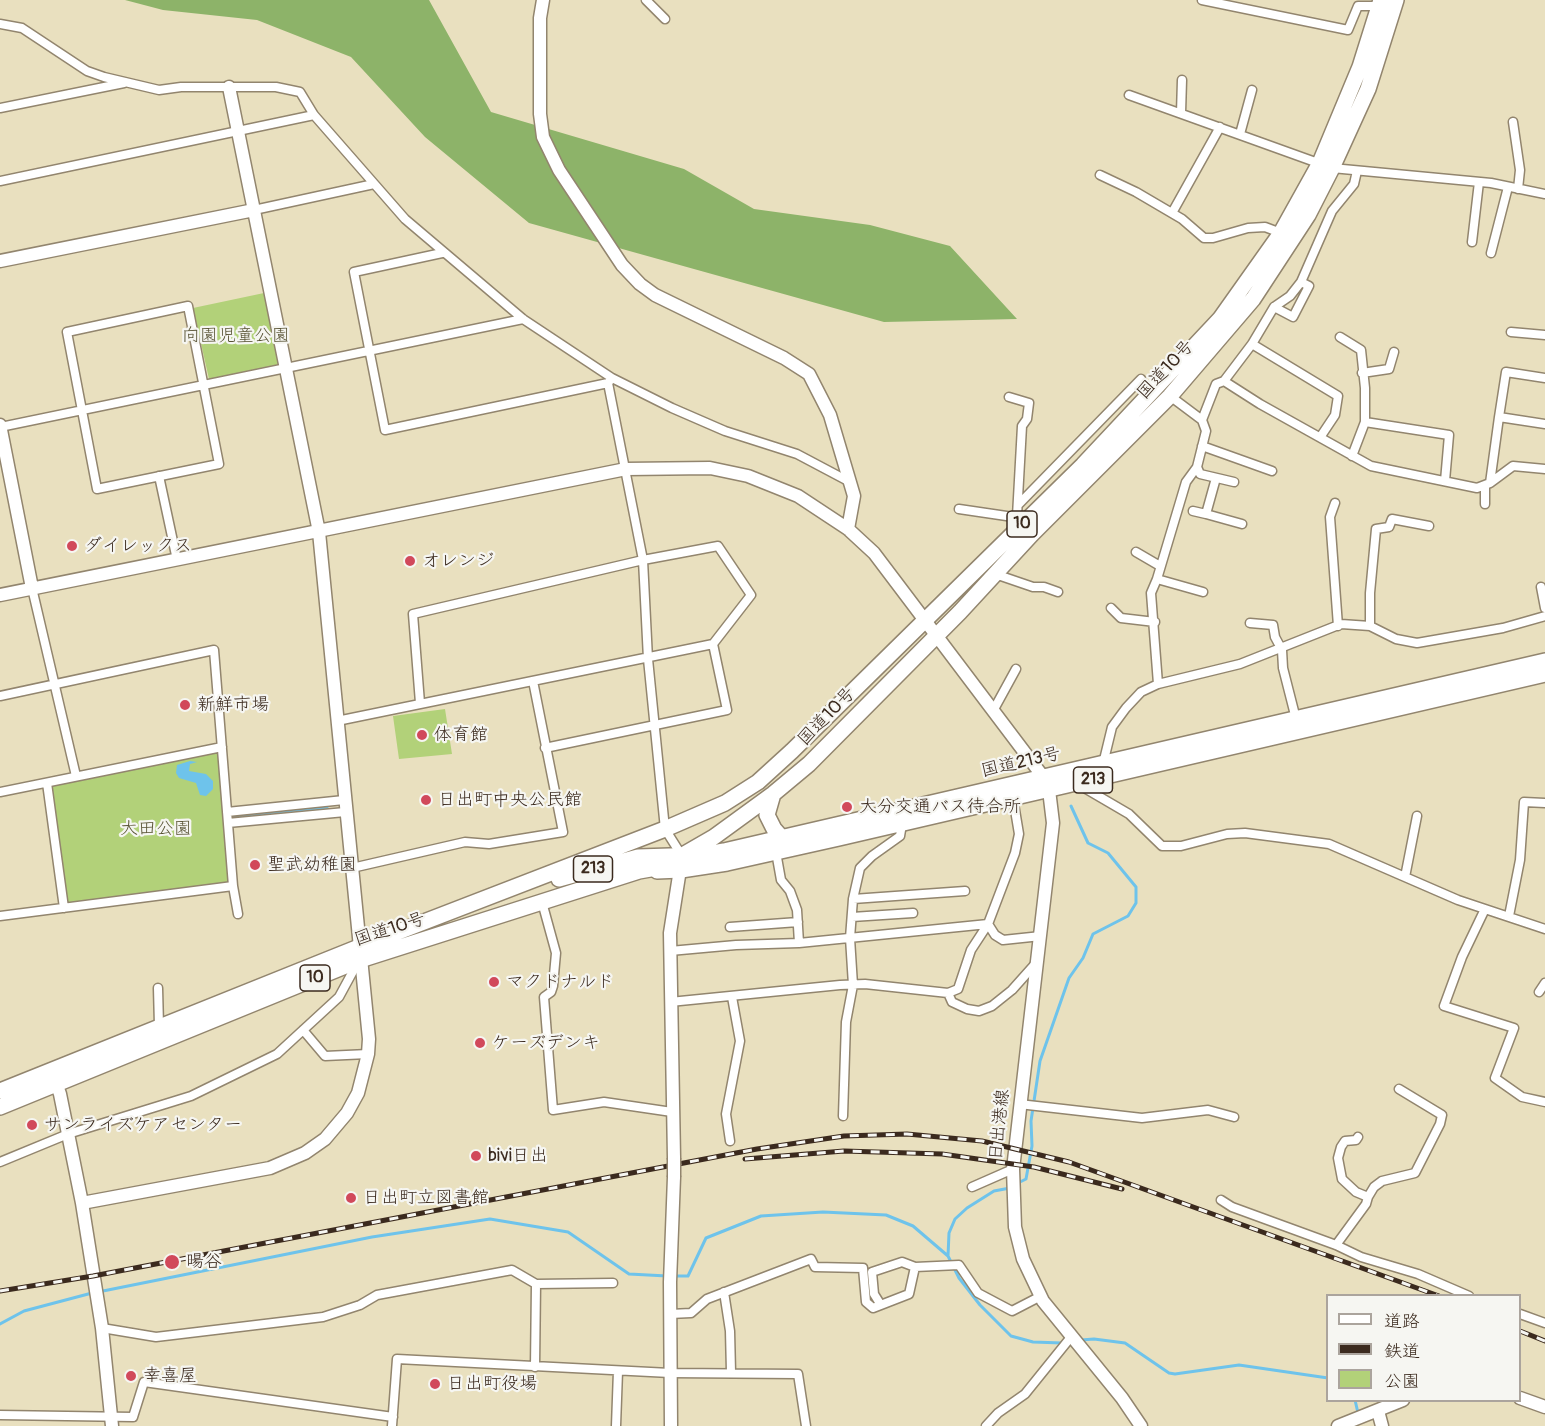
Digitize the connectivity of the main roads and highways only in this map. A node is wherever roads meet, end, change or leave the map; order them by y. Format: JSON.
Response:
{"nodes":[{"id":1,"x":1396,"y":0,"type":"edge"},
{"id":2,"x":1380,"y":3,"type":"edge"},
{"id":3,"x":1326,"y":166,"type":"junction"},
{"id":4,"x":1545,"y":661,"type":"edge"},
{"id":5,"x":1545,"y":674,"type":"edge"},
{"id":6,"x":1104,"y":770,"type":"junction"},
{"id":7,"x":1047,"y":784,"type":"junction"},
{"id":8,"x":773,"y":794,"type":"junction"},
{"id":9,"x":779,"y":845,"type":"junction"},
{"id":10,"x":681,"y":863,"type":"junction"},
{"id":11,"x":505,"y":893,"type":"junction"},
{"id":12,"x":359,"y":953,"type":"junction"},
{"id":13,"x":54,"y":1077,"type":"junction"},
{"id":14,"x":0,"y":1091,"type":"edge"},
{"id":15,"x":0,"y":1107,"type":"edge"}],
"edges":[{"from":1,"to":3,"type":"highway","name":"国道10号","number":"10"},
{"from":2,"to":3,"type":"highway","name":"国道10号","number":"10"},
{"from":3,"to":8,"type":"highway","name":"国道10号","number":"10"},
{"from":3,"to":11,"type":"highway","name":"国道10号","number":"10"},
{"from":4,"to":6,"type":"highway","name":"国道213号","number":"213"},
{"from":5,"to":6,"type":"highway","name":"国道213号","number":"213"},
{"from":6,"to":7,"type":"highway","name":"国道213号","number":"213"},
{"from":6,"to":7,"type":"highway","name":"国道213号","number":"213"},
{"from":7,"to":9,"type":"highway","name":"国道213号","number":"213"},
{"from":7,"to":9,"type":"highway","name":"国道213号","number":"213"},
{"from":8,"to":9,"type":"highway"},
{"from":8,"to":10,"type":"highway","name":"国道10号","number":"10"},
{"from":9,"to":10,"type":"highway","name":"国道213号","number":"213"},
{"from":10,"to":11,"type":"highway","name":"国道213号","number":"213"},
{"from":10,"to":12,"type":"highway","name":"国道10号","number":"10"},
{"from":11,"to":12,"type":"highway","name":"国道10号","number":"10"},
{"from":12,"to":13,"type":"highway","name":"国道10号","number":"10"},
{"from":12,"to":13,"type":"highway","name":"国道10号","number":"10"},
{"from":13,"to":14,"type":"highway","name":"国道10号","number":"10"},
{"from":13,"to":15,"type":"highway","name":"国道10号","number":"10"}]}
